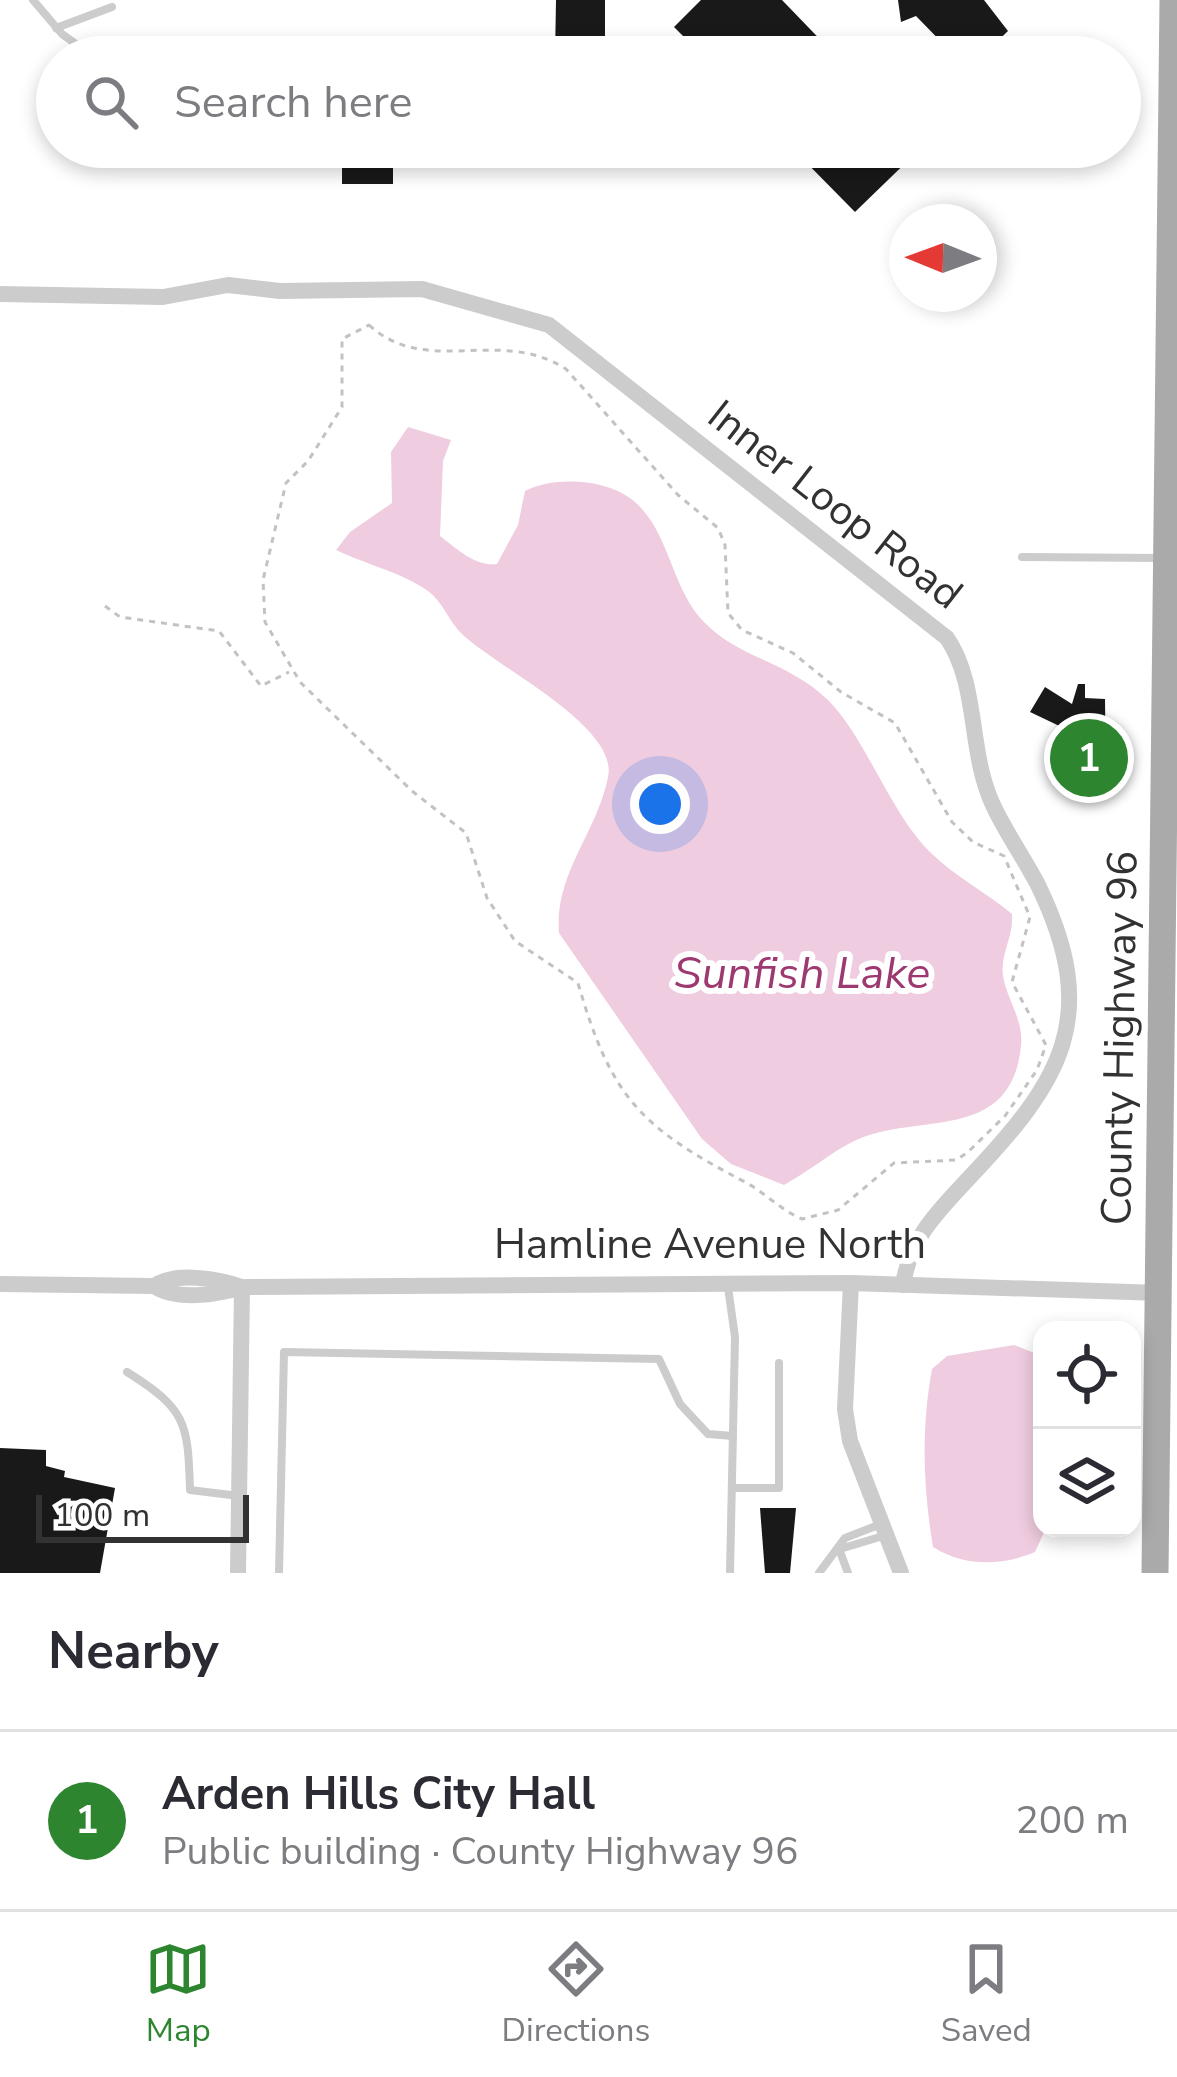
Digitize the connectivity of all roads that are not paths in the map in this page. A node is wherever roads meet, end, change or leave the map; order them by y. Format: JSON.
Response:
{"nodes":[{"id":1,"x":33,"y":0,"type":"edge"},
{"id":2,"x":1174,"y":0,"type":"edge"},
{"id":3,"x":112,"y":7,"type":"dead end"},
{"id":4,"x":56,"y":28,"type":"junction"},
{"id":5,"x":66,"y":36,"type":"edge"},
{"id":6,"x":0,"y":294,"type":"edge"},
{"id":7,"x":1022,"y":557,"type":"dead end"},
{"id":8,"x":1172,"y":558,"type":"edge"},
{"id":9,"x":850,"y":1283,"type":"junction"},
{"id":10,"x":0,"y":1284,"type":"edge"},
{"id":11,"x":728,"y":1284,"type":"junction"},
{"id":12,"x":903,"y":1285,"type":"junction"},
{"id":13,"x":242,"y":1287,"type":"junction"},
{"id":14,"x":1157,"y":1293,"type":"edge"},
{"id":15,"x":779,"y":1363,"type":"dead end"},
{"id":16,"x":127,"y":1372,"type":"dead end"},
{"id":17,"x":733,"y":1436,"type":"junction"},
{"id":18,"x":734,"y":1488,"type":"junction"},
{"id":19,"x":239,"y":1496,"type":"junction"},
{"id":20,"x":884,"y":1529,"type":"junction"},
{"id":21,"x":839,"y":1549,"type":"junction"},
{"id":22,"x":238,"y":1573,"type":"edge"},
{"id":23,"x":279,"y":1573,"type":"edge"},
{"id":24,"x":730,"y":1573,"type":"edge"},
{"id":25,"x":819,"y":1573,"type":"edge"},
{"id":26,"x":848,"y":1573,"type":"edge"},
{"id":27,"x":901,"y":1573,"type":"edge"},
{"id":28,"x":1155,"y":1573,"type":"edge"}],
"edges":[{"from":1,"to":4,"type":"lane"},
{"from":2,"to":8,"type":"main road","name":"County Highway 96"},
{"from":3,"to":4,"type":"lane"},
{"from":4,"to":5,"type":"lane"},
{"from":6,"to":12,"type":"street","name":"Inner Loop Road"},
{"from":7,"to":8,"type":"lane"},
{"from":8,"to":14,"type":"main road","name":"County Highway 96"},
{"from":9,"to":11,"type":"street","name":"Hamline Avenue North"},
{"from":9,"to":12,"type":"street","name":"Hamline Avenue North"},
{"from":9,"to":20,"type":"street"},
{"from":10,"to":13,"type":"street","name":"Hamline Avenue North"},
{"from":11,"to":13,"type":"street","name":"Hamline Avenue North"},
{"from":11,"to":17,"type":"lane"},
{"from":12,"to":14,"type":"street","name":"Hamline Avenue North"},
{"from":13,"to":19,"type":"street"},
{"from":14,"to":28,"type":"main road","name":"County Highway 96"},
{"from":15,"to":18,"type":"lane"},
{"from":16,"to":19,"type":"lane"},
{"from":17,"to":18,"type":"lane"},
{"from":17,"to":23,"type":"lane"},
{"from":18,"to":24,"type":"lane"},
{"from":19,"to":22,"type":"street"},
{"from":20,"to":21,"type":"lane"},
{"from":20,"to":27,"type":"street"},
{"from":21,"to":25,"type":"lane"},
{"from":21,"to":26,"type":"lane"}]}
